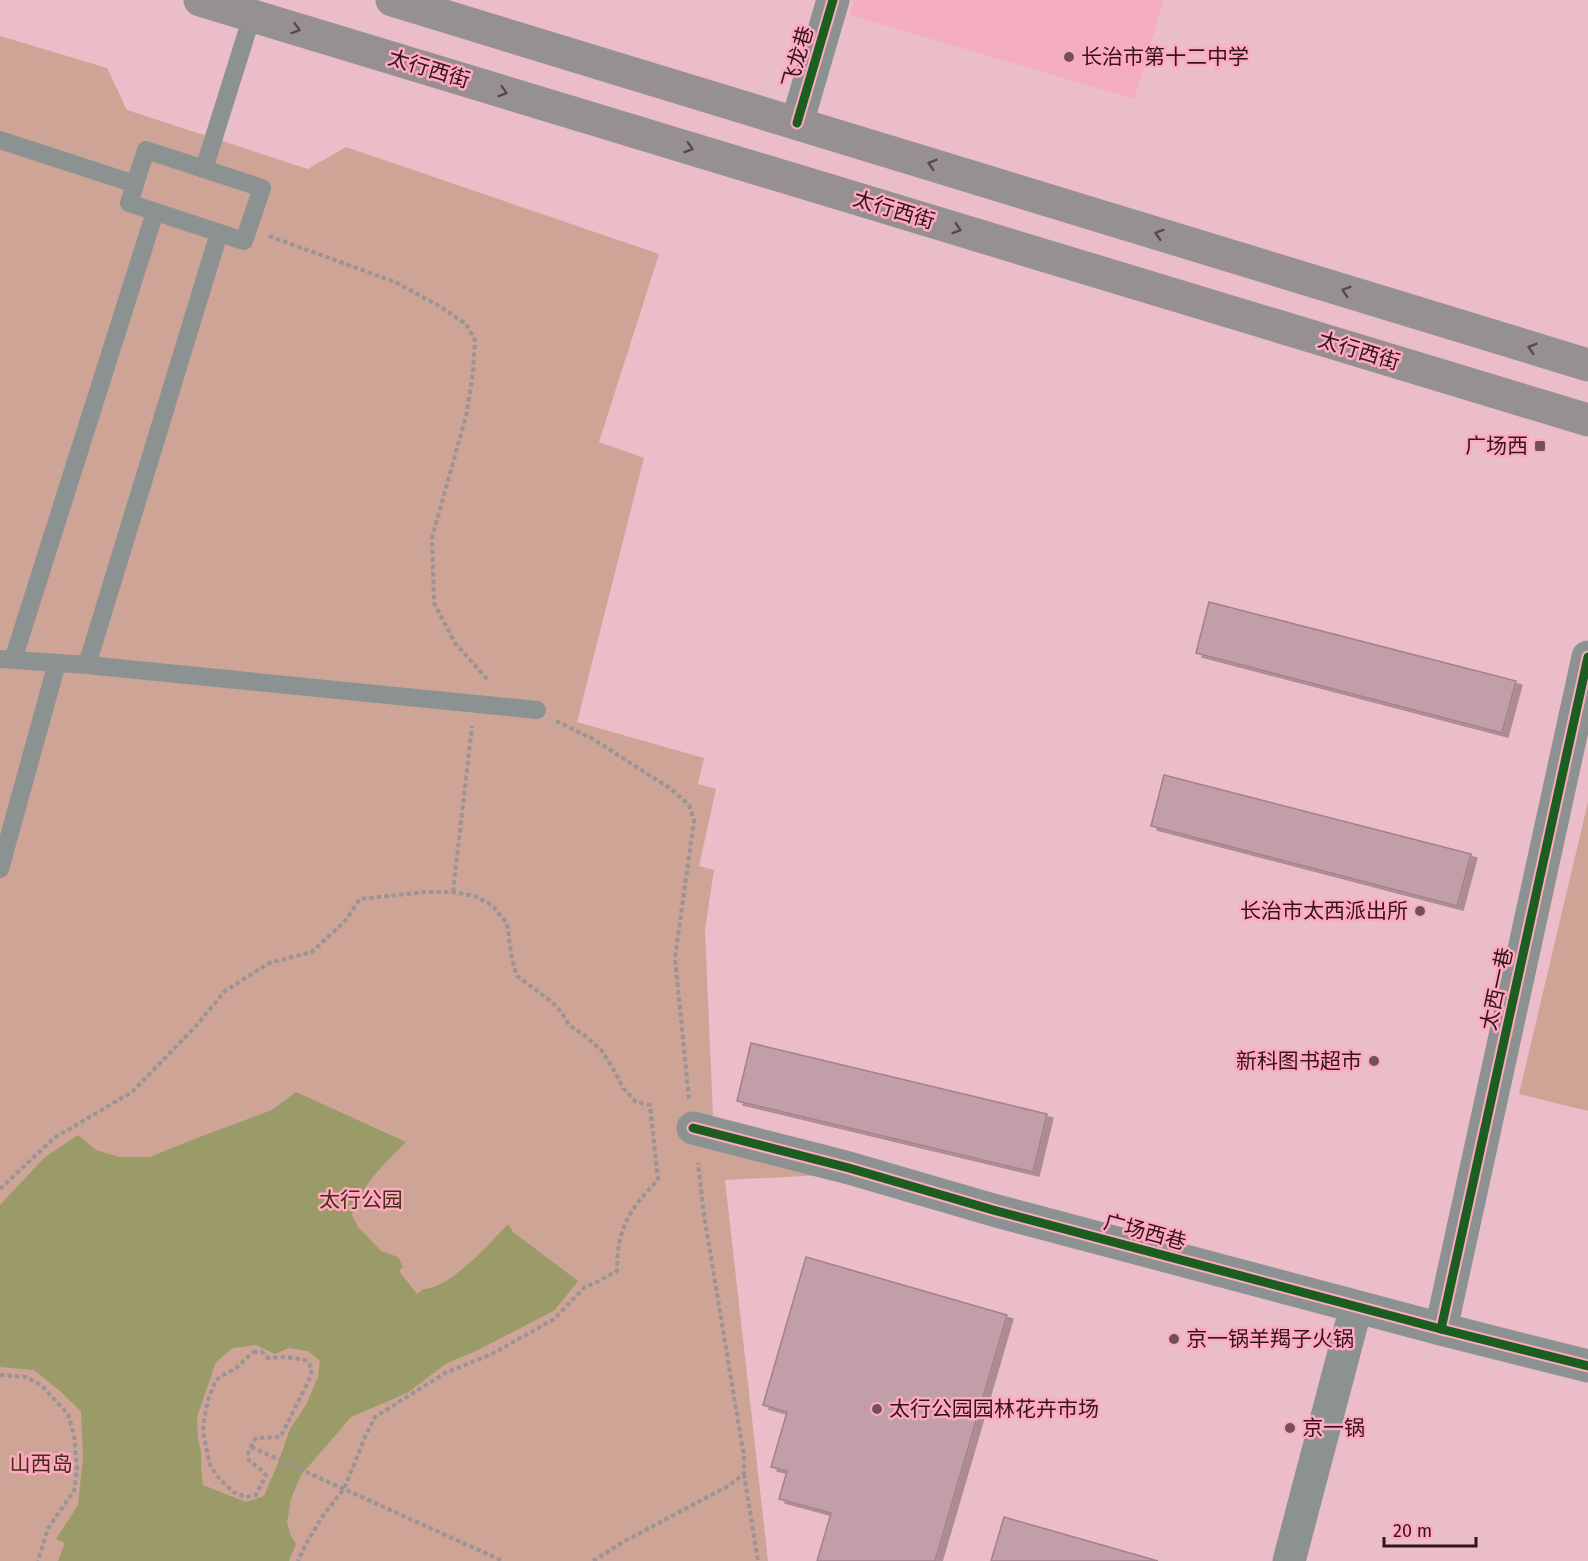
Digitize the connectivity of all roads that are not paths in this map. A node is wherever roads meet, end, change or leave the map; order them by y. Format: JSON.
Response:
{"nodes":[{"id":1,"x":200,"y":0,"type":"edge"},
{"id":2,"x":392,"y":0,"type":"edge"},
{"id":3,"x":833,"y":0,"type":"edge"},
{"id":4,"x":252,"y":16,"type":"junction"},
{"id":5,"x":797,"y":123,"type":"junction"},
{"id":6,"x":0,"y":140,"type":"edge"},
{"id":7,"x":204,"y":169,"type":"junction"},
{"id":8,"x":135,"y":183,"type":"junction"},
{"id":9,"x":155,"y":212,"type":"junction"},
{"id":10,"x":219,"y":233,"type":"junction"},
{"id":11,"x":1588,"y":365,"type":"edge"},
{"id":12,"x":1588,"y":420,"type":"edge"},
{"id":13,"x":1588,"y":657,"type":"edge"},
{"id":14,"x":7,"y":659,"type":"edge"},
{"id":15,"x":57,"y":663,"type":"junction"},
{"id":16,"x":87,"y":665,"type":"junction"},
{"id":17,"x":537,"y":710,"type":"road end"},
{"id":18,"x":0,"y":869,"type":"edge"},
{"id":19,"x":693,"y":1128,"type":"road end"},
{"id":20,"x":1356,"y":1306,"type":"junction"},
{"id":21,"x":1441,"y":1329,"type":"junction"},
{"id":22,"x":1588,"y":1366,"type":"edge"},
{"id":23,"x":1289,"y":1561,"type":"edge"}],
"edges":[{"from":1,"to":4,"type":"main road","name":"太行西街"},
{"from":2,"to":5,"type":"main road"},
{"from":3,"to":5,"type":"street","name":"飞龙巷"},
{"from":4,"to":7,"type":"lane"},
{"from":4,"to":12,"type":"main road","name":"太行西街","one_way":true},
{"from":11,"to":5,"type":"main road","one_way":true},
{"from":6,"to":8,"type":"lane"},
{"from":7,"to":8,"type":"lane"},
{"from":7,"to":10,"type":"lane"},
{"from":8,"to":9,"type":"lane"},
{"from":9,"to":10,"type":"lane"},
{"from":9,"to":14,"type":"lane"},
{"from":10,"to":16,"type":"lane"},
{"from":13,"to":21,"type":"street","name":"太西一巷"},
{"from":14,"to":15,"type":"lane"},
{"from":15,"to":16,"type":"lane"},
{"from":15,"to":18,"type":"lane"},
{"from":16,"to":17,"type":"lane"},
{"from":19,"to":20,"type":"street","name":"广场西巷"},
{"from":20,"to":21,"type":"street","name":"广场西巷"},
{"from":20,"to":23,"type":"street"},
{"from":21,"to":22,"type":"street","name":"广场西巷"}]}
